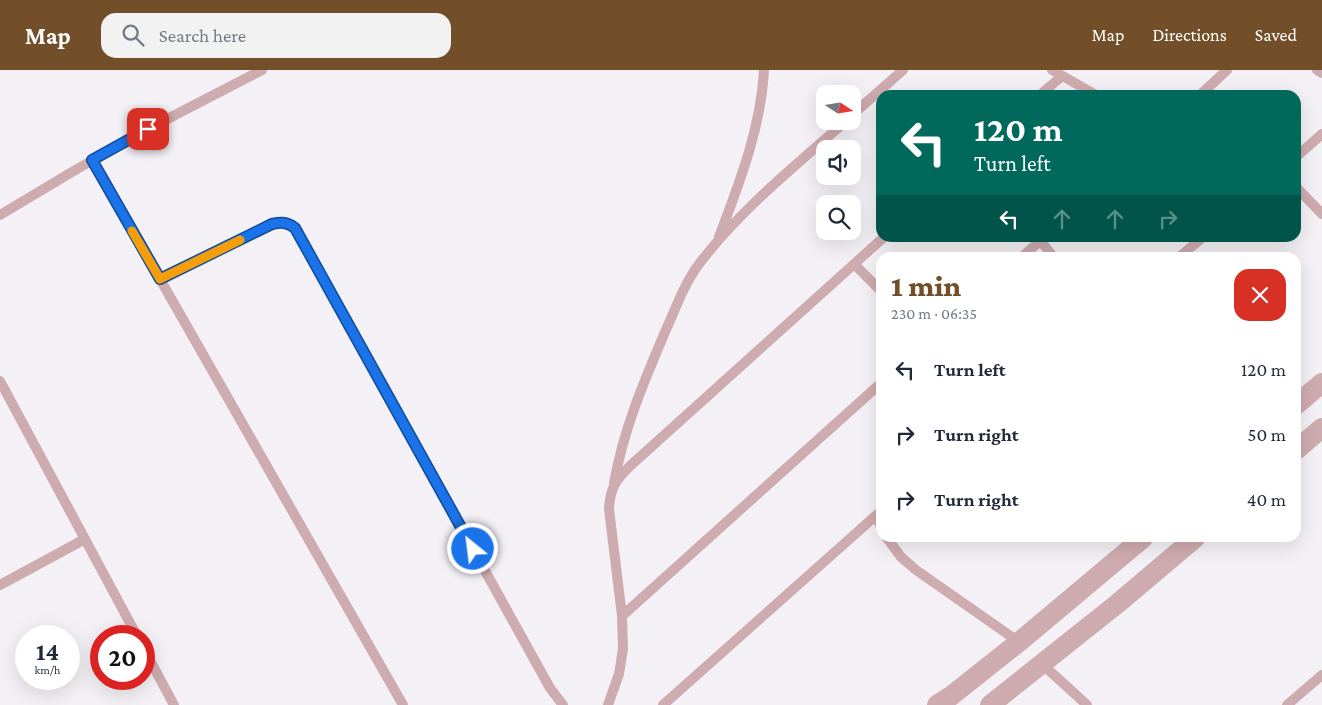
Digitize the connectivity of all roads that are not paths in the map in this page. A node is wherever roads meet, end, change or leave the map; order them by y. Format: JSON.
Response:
{"nodes":[{"id":1,"x":262,"y":70,"type":"edge"},
{"id":2,"x":764,"y":70,"type":"edge"},
{"id":3,"x":903,"y":70,"type":"edge"},
{"id":4,"x":1052,"y":70,"type":"edge"},
{"id":5,"x":1227,"y":70,"type":"edge"},
{"id":6,"x":1318,"y":70,"type":"edge"},
{"id":7,"x":1322,"y":73,"type":"edge"},
{"id":8,"x":1062,"y":76,"type":"junction"},
{"id":9,"x":880,"y":90,"type":"edge"},
{"id":10,"x":1046,"y":90,"type":"edge"},
{"id":11,"x":1087,"y":90,"type":"edge"},
{"id":12,"x":1205,"y":90,"type":"edge"},
{"id":13,"x":876,"y":94,"type":"edge"},
{"id":14,"x":861,"y":107,"type":"edge"},
{"id":15,"x":836,"y":130,"type":"edge"},
{"id":16,"x":1322,"y":134,"type":"edge"},
{"id":17,"x":1301,"y":153,"type":"edge"},
{"id":18,"x":92,"y":160,"type":"junction"},
{"id":19,"x":1301,"y":192,"type":"edge"},
{"id":20,"x":1322,"y":214,"type":"edge"},
{"id":21,"x":0,"y":215,"type":"edge"},
{"id":22,"x":718,"y":241,"type":"junction"},
{"id":23,"x":879,"y":242,"type":"edge"},
{"id":24,"x":1038,"y":242,"type":"edge"},
{"id":25,"x":1197,"y":242,"type":"edge"},
{"id":26,"x":1027,"y":252,"type":"edge"},
{"id":27,"x":1185,"y":252,"type":"edge"},
{"id":28,"x":854,"y":264,"type":"junction"},
{"id":29,"x":160,"y":279,"type":"junction"},
{"id":30,"x":876,"y":286,"type":"edge"},
{"id":31,"x":0,"y":381,"type":"edge"},
{"id":32,"x":1322,"y":383,"type":"edge"},
{"id":33,"x":876,"y":387,"type":"edge"},
{"id":34,"x":1301,"y":401,"type":"edge"},
{"id":35,"x":1322,"y":428,"type":"edge"},
{"id":36,"x":1301,"y":446,"type":"edge"},
{"id":37,"x":614,"y":484,"type":"junction"},
{"id":38,"x":876,"y":515,"type":"edge"},
{"id":39,"x":85,"y":539,"type":"junction"},
{"id":40,"x":889,"y":542,"type":"edge"},
{"id":41,"x":1138,"y":542,"type":"edge"},
{"id":42,"x":1190,"y":542,"type":"edge"},
{"id":43,"x":0,"y":585,"type":"edge"},
{"id":44,"x":622,"y":616,"type":"junction"},
{"id":45,"x":131,"y":625,"type":"edge"},
{"id":46,"x":1019,"y":642,"type":"junction"},
{"id":47,"x":1042,"y":664,"type":"junction"},
{"id":48,"x":155,"y":670,"type":"edge"},
{"id":49,"x":1322,"y":675,"type":"edge"},
{"id":50,"x":174,"y":705,"type":"edge"},
{"id":51,"x":403,"y":705,"type":"edge"},
{"id":52,"x":563,"y":705,"type":"edge"},
{"id":53,"x":608,"y":705,"type":"edge"},
{"id":54,"x":663,"y":705,"type":"edge"},
{"id":55,"x":937,"y":705,"type":"edge"},
{"id":56,"x":990,"y":705,"type":"edge"},
{"id":57,"x":1086,"y":705,"type":"edge"},
{"id":58,"x":1287,"y":705,"type":"edge"}],
"edges":[{"from":1,"to":18,"type":"lane"},
{"from":2,"to":22,"type":"lane"},
{"from":3,"to":9,"type":"lane"},
{"from":4,"to":8,"type":"lane"},
{"from":5,"to":12,"type":"lane"},
{"from":6,"to":7,"type":"lane"},
{"from":8,"to":10,"type":"lane"},
{"from":8,"to":11,"type":"lane"},
{"from":13,"to":14,"type":"lane"},
{"from":15,"to":22,"type":"lane"},
{"from":16,"to":17,"type":"lane"},
{"from":18,"to":21,"type":"lane"},
{"from":18,"to":29,"type":"lane"},
{"from":19,"to":20,"type":"lane"},
{"from":22,"to":37,"type":"lane"},
{"from":23,"to":28,"type":"lane"},
{"from":24,"to":26,"type":"lane"},
{"from":25,"to":27,"type":"lane"},
{"from":28,"to":30,"type":"lane"},
{"from":28,"to":37,"type":"lane"},
{"from":29,"to":51,"type":"lane"},
{"from":29,"to":52,"type":"lane"},
{"from":31,"to":39,"type":"lane"},
{"from":32,"to":34,"type":"street"},
{"from":33,"to":44,"type":"lane"},
{"from":35,"to":36,"type":"street"},
{"from":37,"to":44,"type":"lane"},
{"from":38,"to":54,"type":"lane"},
{"from":39,"to":43,"type":"lane"},
{"from":39,"to":45,"type":"lane"},
{"from":40,"to":46,"type":"lane"},
{"from":41,"to":46,"type":"street"},
{"from":42,"to":47,"type":"street"},
{"from":44,"to":53,"type":"lane"},
{"from":46,"to":55,"type":"street"},
{"from":47,"to":56,"type":"street"},
{"from":47,"to":57,"type":"lane"},
{"from":48,"to":50,"type":"lane"},
{"from":49,"to":58,"type":"lane"}]}
